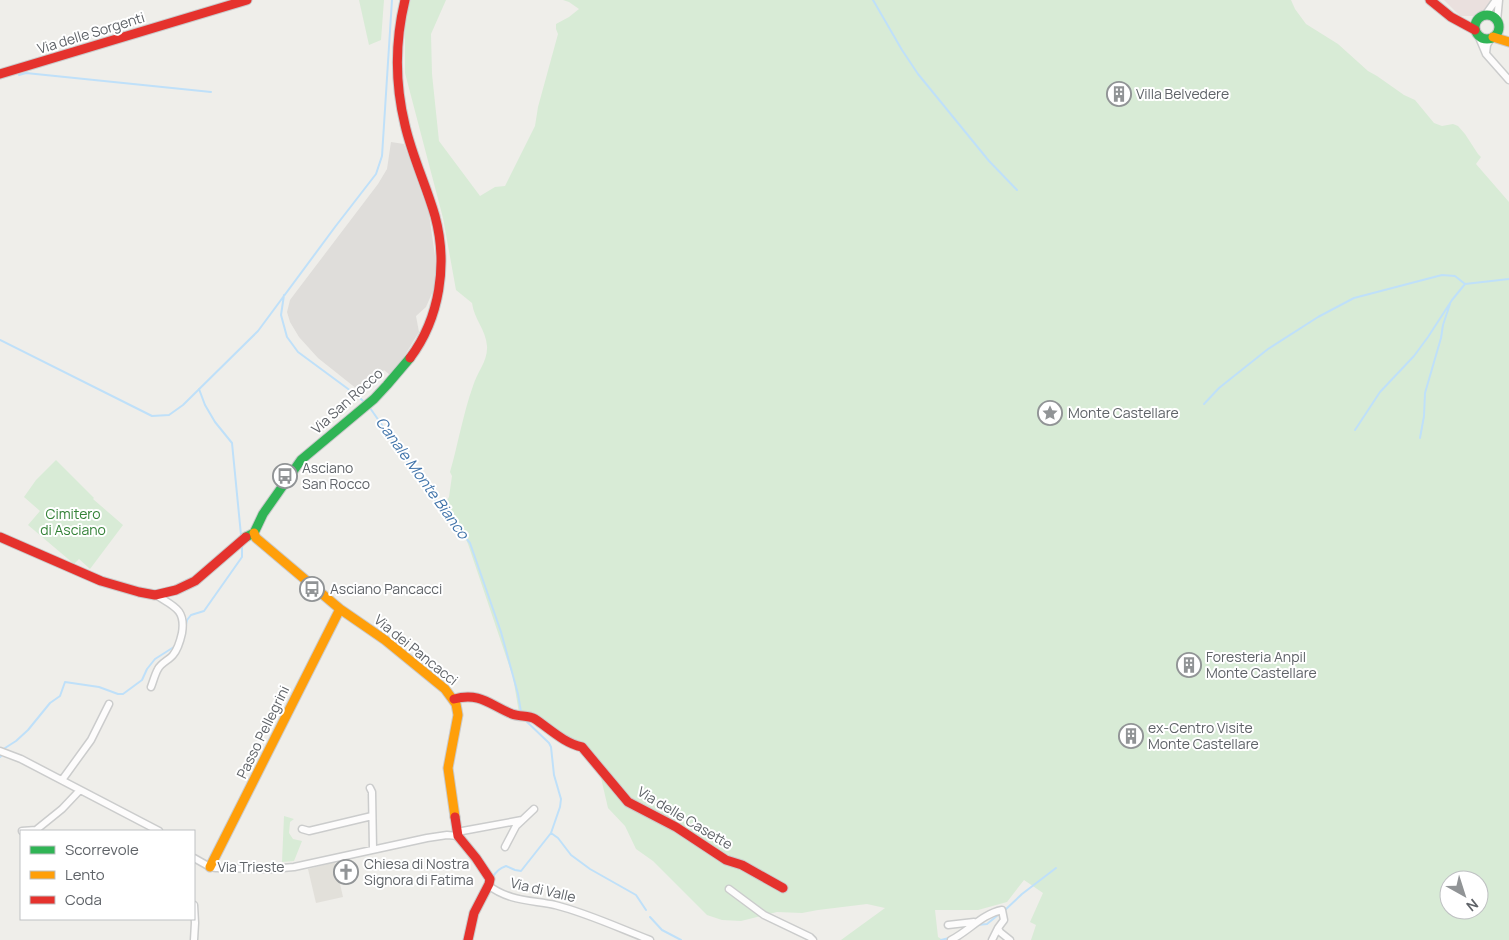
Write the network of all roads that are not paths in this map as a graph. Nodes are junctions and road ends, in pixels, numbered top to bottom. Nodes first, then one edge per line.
1 (247, 0) edge
2 (405, 0) edge
3 (1430, 0) edge
4 (1498, 0) edge
5 (1482, 16) junction
6 (1459, 21) junction
7 (1498, 23) junction
8 (1476, 32) junction
9 (1492, 37) junction
10 (1509, 37) edge
11 (1509, 42) edge
12 (1486, 54) junction
13 (0, 74) edge
14 (1509, 80) edge
15 (254, 533) junction
16 (0, 537) edge
17 (155, 594) junction
18 (340, 609) junction
19 (151, 687) dead end
20 (454, 699) junction
21 (109, 704) dead end
22 (0, 751) edge
23 (62, 780) junction
24 (370, 788) dead end
25 (80, 790) junction
26 (534, 809) dead end
27 (372, 816) junction
28 (522, 820) junction
29 (302, 829) dead end
30 (36, 830) edge
31 (157, 830) edge
32 (458, 834) junction
33 (505, 847) dead end
34 (373, 849) junction
35 (195, 858) edge
36 (210, 866) junction
37 (491, 887) junction
38 (783, 888) dead end
39 (729, 889) dead end
40 (195, 920) edge
41 (976, 922) junction
42 (948, 925) dead end
43 (998, 928) junction
44 (194, 940) edge
45 (468, 940) edge
46 (650, 940) edge
47 (813, 940) edge
48 (951, 940) edge
49 (992, 940) edge
50 (1010, 940) edge

1 - 13 street, Via delle Sorgenti
2 - 15 street, Via San Rocco
3 - 6 street
4 - 5 street
4 - 7 street
5 - 6 street
5 - 7 street
5 - 8 street
6 - 8 street
7 - 9 street
7 - 10 street
8 - 9 street
8 - 12 street
9 - 11 street
9 - 12 street
12 - 14 street
15 - 17 street
15 - 18 street, Via dei Pancacci
16 - 17 street
17 - 19 street
18 - 20 street, Via dei Pancacci
18 - 36 street, Passo Pellegrini
20 - 32 street, Via dei Pancacci
20 - 38 street, Via delle Casette
21 - 23 street
22 - 23 street
23 - 25 street
24 - 27 street
25 - 30 street
25 - 31 street
26 - 28 street
27 - 29 street
27 - 34 street
28 - 32 street, Via Trieste
28 - 33 street
32 - 34 street, Via Trieste
32 - 37 street, Via di Valle
34 - 36 street, Via Trieste
35 - 36 street, Via Trieste
37 - 45 street
37 - 46 street, Via di Valle
39 - 47 street
40 - 44 street
41 - 42 street
41 - 43 street
41 - 48 street
43 - 49 street
43 - 50 street

